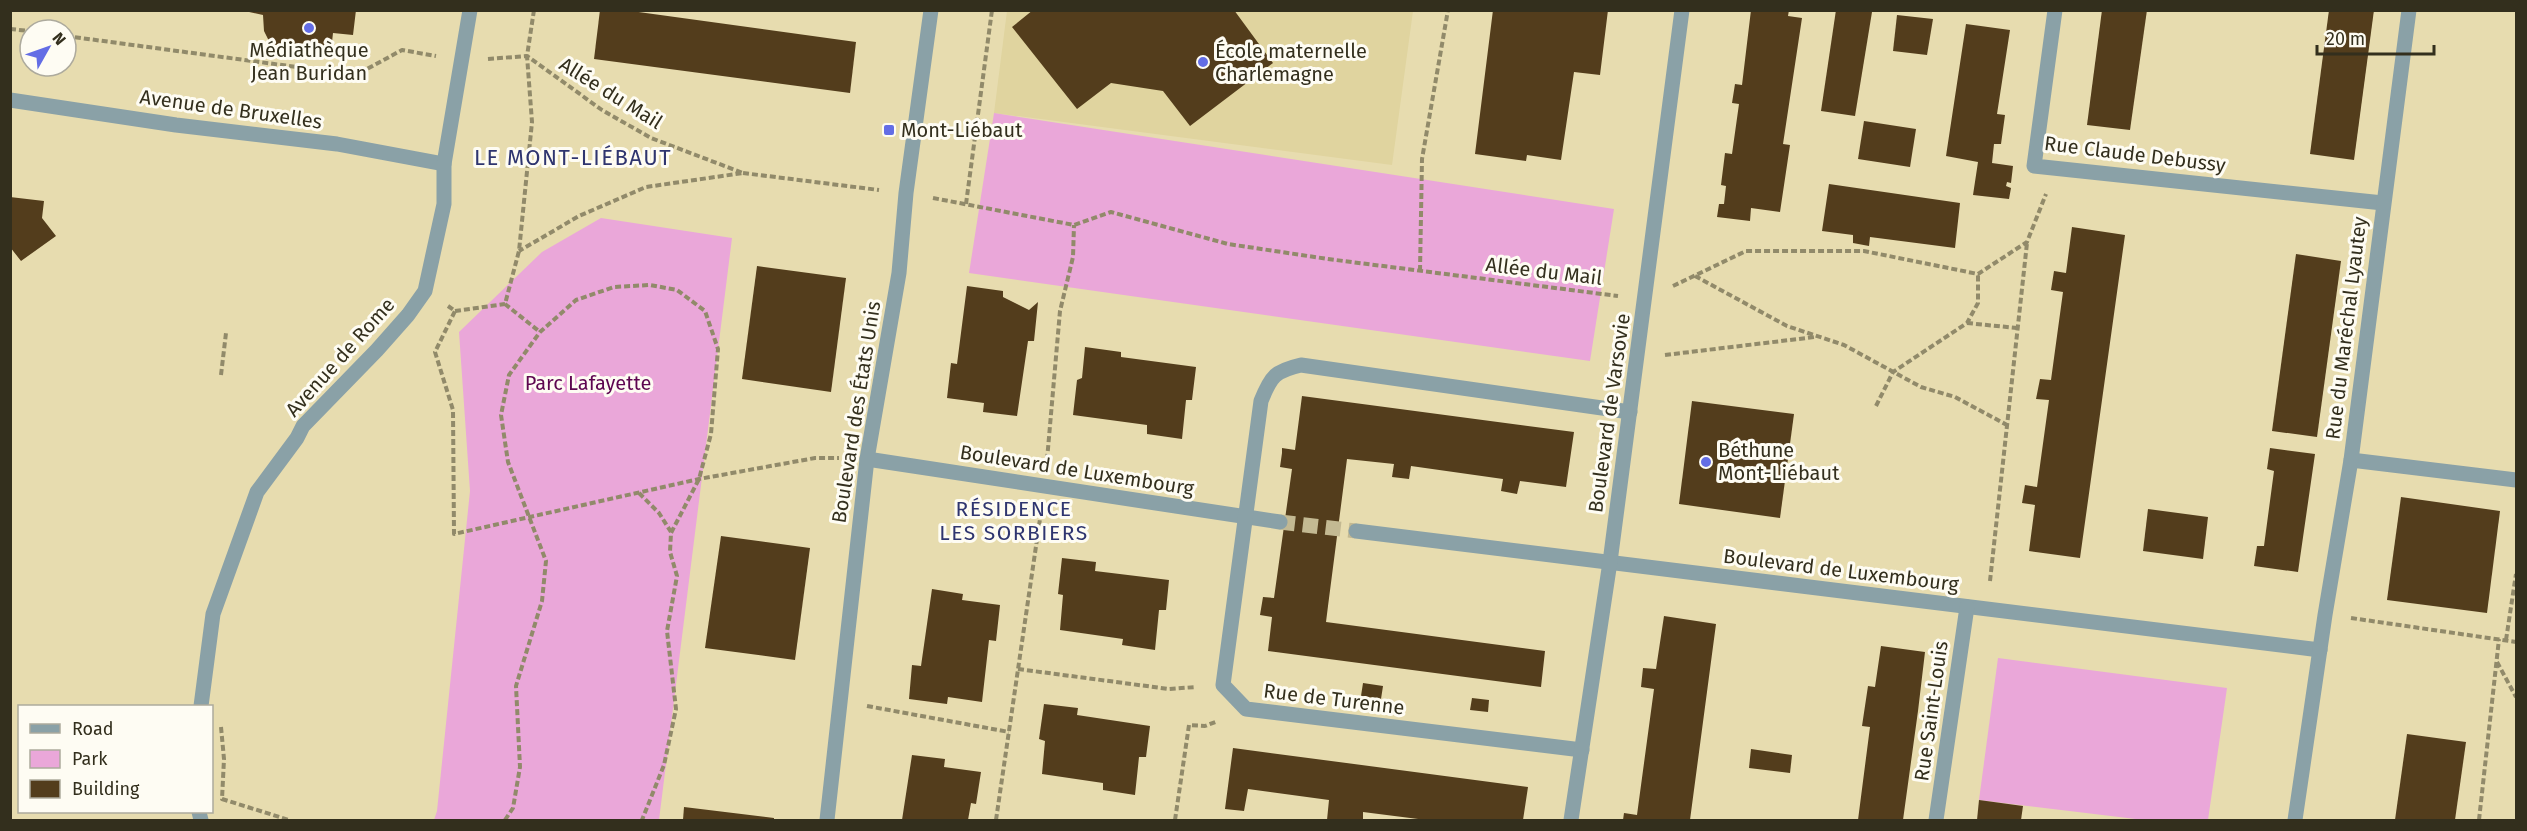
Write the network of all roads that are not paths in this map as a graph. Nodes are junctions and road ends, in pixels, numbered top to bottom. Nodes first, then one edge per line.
1 (931, 10) edge
2 (1682, 10) edge
3 (2055, 10) edge
4 (2409, 10) edge
5 (470, 11) edge
6 (10, 100) edge
7 (444, 164) junction
8 (2383, 203) junction
9 (1630, 412) junction
10 (867, 459) junction
11 (2351, 460) junction
12 (2517, 480) edge
13 (1246, 518) junction
14 (1280, 522) tunnel mouth
15 (1356, 531) tunnel mouth
16 (1610, 562) junction
17 (1967, 607) junction
18 (2320, 650) junction
19 (201, 705) edge
20 (1581, 750) junction
21 (827, 820) edge
22 (1571, 820) edge
23 (1936, 820) edge
24 (2295, 820) edge

1 - 10 street, Boulevard des États Unis
2 - 9 street, Boulevard de Varsovie
3 - 8 street, Rue Claude Debussy
4 - 8 street, Rue du Maréchal Lyautey
5 - 7 street, Avenue de Rome
6 - 7 street, Avenue de Bruxelles
7 - 19 street, Avenue de Rome
8 - 11 street, Rue du Maréchal Lyautey
9 - 13 street
9 - 16 street, Boulevard de Varsovie
10 - 13 street, Boulevard de Luxembourg
10 - 21 street, Boulevard des États Unis
11 - 12 street
11 - 18 street, Rue du Maréchal Lyautey
13 - 14 street, Boulevard de Luxembourg
13 - 20 street, Rue de Turenne
15 - 16 street, Boulevard de Luxembourg
16 - 17 street, Boulevard de Luxembourg
16 - 20 street, Boulevard de Varsovie
17 - 18 street, Boulevard de Luxembourg
17 - 23 street, Rue Saint-Louis
18 - 24 street, Rue du Maréchal Lyautey
20 - 22 street, Boulevard de Varsovie

